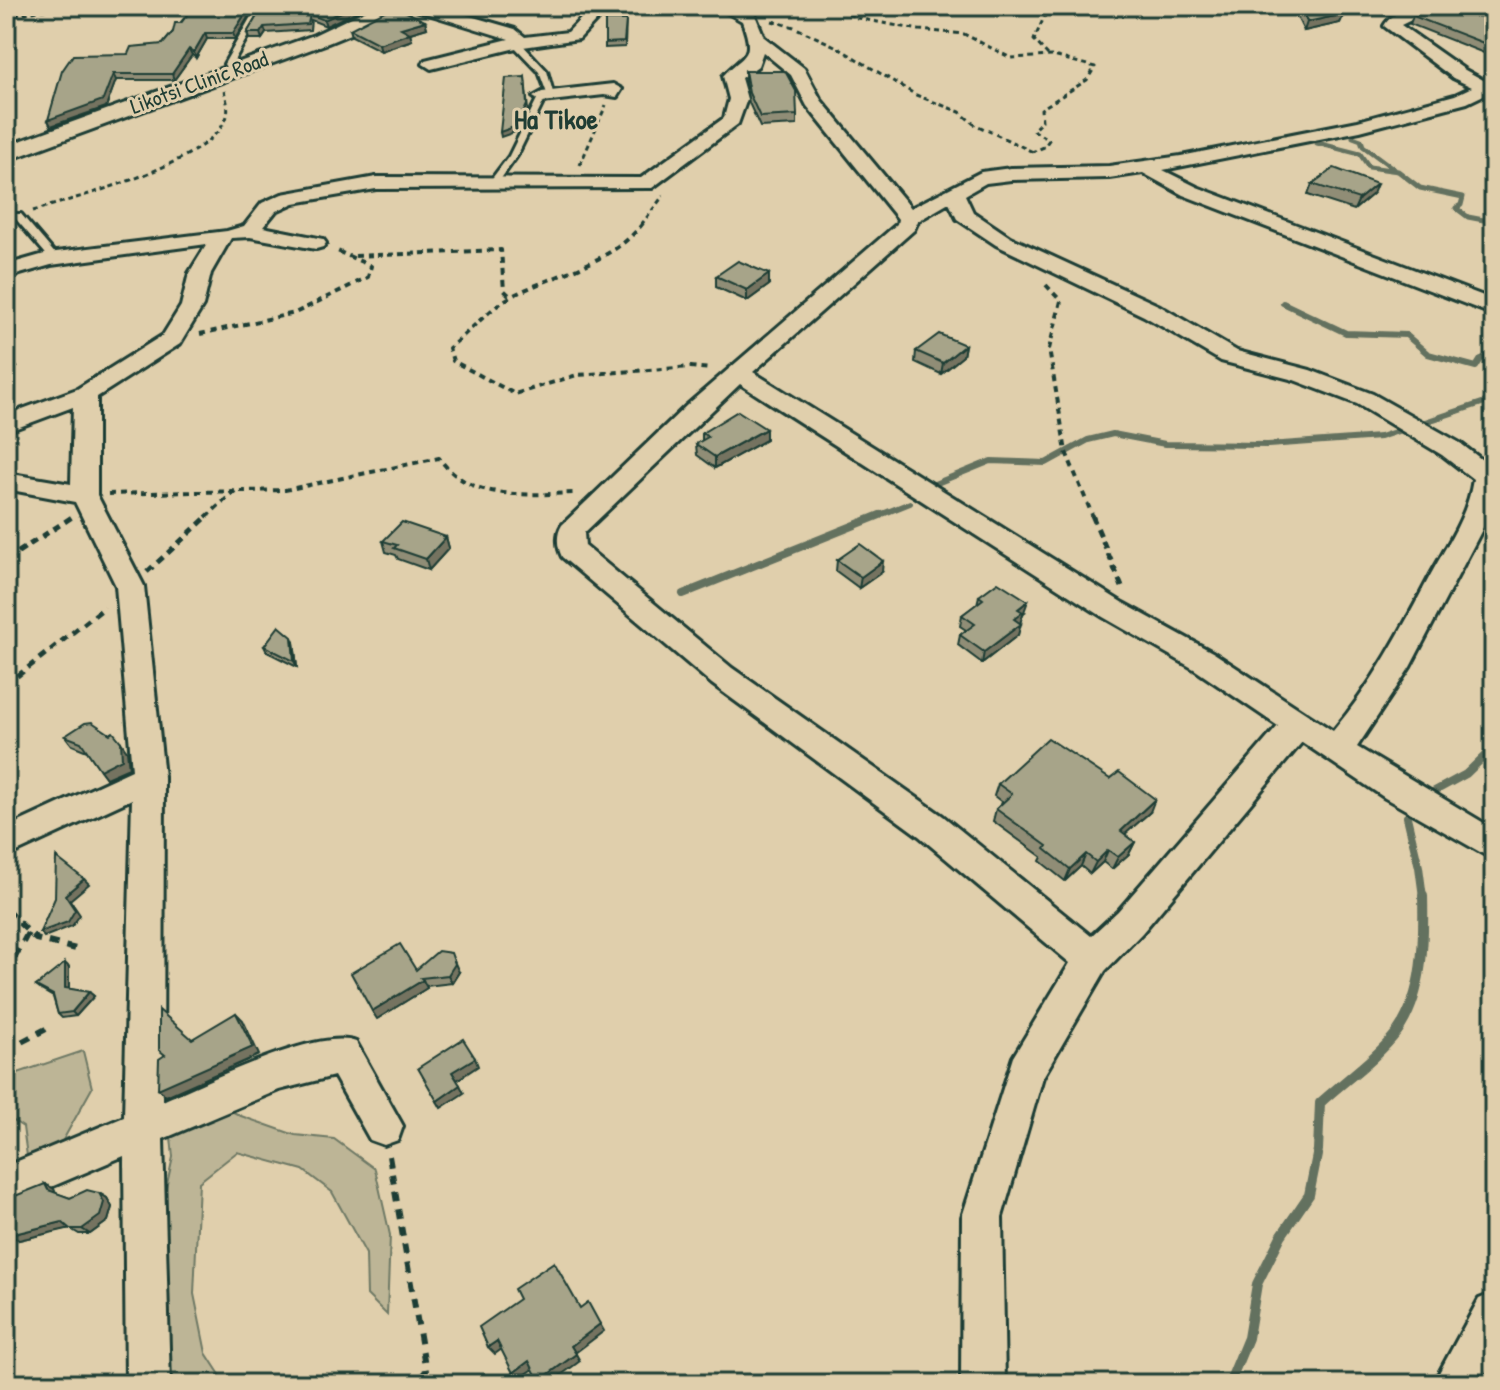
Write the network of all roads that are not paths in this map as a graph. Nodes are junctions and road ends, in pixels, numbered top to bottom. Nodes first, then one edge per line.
1 (261, 6) edge
2 (390, 6) edge
3 (418, 6) edge
4 (602, 6) edge
5 (723, 6) edge
6 (1432, 6) edge
7 (757, 39) junction
8 (516, 43) junction
9 (431, 64) dead end
10 (223, 74) junction
11 (1490, 85) edge
12 (611, 93) road end
13 (547, 96) junction
14 (6, 154) edge
15 (1149, 168) junction
16 (492, 185) junction
17 (954, 192) junction
18 (18, 216) road end
19 (908, 218) junction
20 (250, 231) junction
21 (222, 236) junction
22 (316, 243) road end
23 (54, 258) junction
24 (6, 272) edge
25 (1494, 308) edge
26 (738, 373) junction
27 (85, 394) junction
28 (6, 424) edge
29 (6, 481) edge
30 (84, 495) junction
31 (1298, 725) junction
32 (1336, 750) junction
33 (148, 777) junction
34 (6, 843) edge
35 (1494, 846) edge
36 (1092, 959) junction
37 (384, 1126) road end
38 (143, 1127) junction
39 (6, 1186) edge
40 (1494, 1314) edge
41 (148, 1384) edge
42 (983, 1384) edge
43 (1455, 1384) edge

1 - 10 lane
2 - 10 street, Likotsi Clinic Road
3 - 8 street
4 - 8 street
5 - 7 street
6 - 11 street
7 - 16 street
7 - 19 street
8 - 9 street
8 - 13 lane
10 - 14 street, Likotsi Clinic Road
11 - 15 street
12 - 13 street
13 - 16 lane
15 - 17 street
15 - 25 street
16 - 20 street
17 - 19 street
17 - 32 street
18 - 23 lane
19 - 26 street
20 - 21 street
20 - 22 street
21 - 23 street
21 - 27 street
23 - 24 street
26 - 31 street
26 - 36 street
27 - 28 street
27 - 30 street
29 - 30 street
30 - 33 street
31 - 32 street
31 - 36 street
32 - 35 street
33 - 34 street
33 - 38 street
36 - 42 street
37 - 38 street
38 - 39 street
38 - 41 street
40 - 43 street

